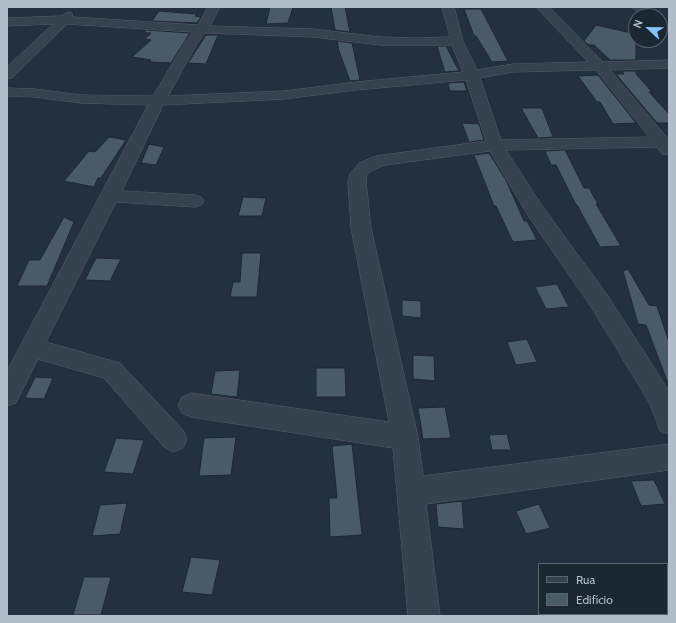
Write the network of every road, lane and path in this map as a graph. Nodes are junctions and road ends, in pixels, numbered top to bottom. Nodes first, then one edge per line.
1 (78, 7) edge
2 (214, 7) edge
3 (448, 7) edge
4 (542, 7) edge
5 (63, 20) junction
6 (7, 22) edge
7 (202, 29) junction
8 (456, 41) junction
9 (669, 64) edge
10 (600, 66) junction
11 (7, 75) edge
12 (472, 75) junction
13 (7, 92) edge
14 (158, 101) junction
15 (495, 145) junction
16 (666, 146) edge
17 (110, 196) junction
18 (195, 201) dead end
19 (32, 348) junction
20 (7, 395) edge
21 (191, 405) dead end
22 (669, 422) edge
23 (405, 437) junction
24 (174, 439) dead end
25 (669, 457) edge
26 (411, 492) junction
27 (424, 616) edge

1 - 5 street
2 - 7 street
3 - 8 street
4 - 10 street
5 - 6 street
5 - 7 street
5 - 11 street
7 - 8 street
7 - 14 street
8 - 12 street
9 - 10 street
10 - 12 street
10 - 16 street
12 - 14 street
12 - 15 street
13 - 14 street
14 - 17 street
15 - 16 street
15 - 22 street
15 - 23 street
17 - 18 street
17 - 19 street
19 - 20 street
19 - 24 street
21 - 23 street
23 - 26 street
25 - 26 street
26 - 27 street

